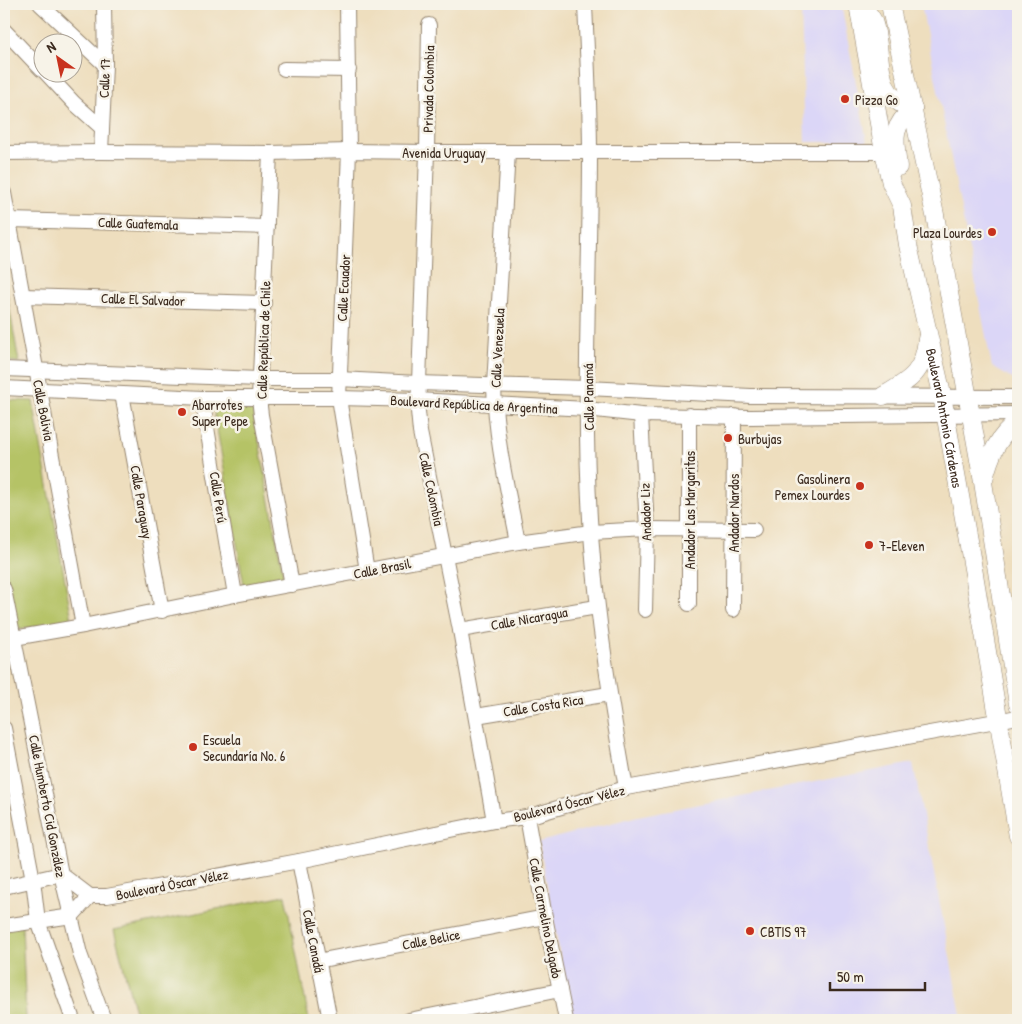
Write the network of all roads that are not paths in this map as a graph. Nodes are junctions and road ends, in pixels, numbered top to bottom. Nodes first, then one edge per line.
1 (40, 4) edge
2 (104, 4) edge
3 (347, 4) edge
4 (585, 4) edge
5 (860, 4) edge
6 (890, 4) edge
7 (429, 25) dead end
8 (4, 30) edge
9 (32, 59) edge
10 (105, 65) junction
11 (284, 69) dead end
12 (349, 70) junction
13 (54, 82) edge
14 (913, 109) junction
15 (102, 128) junction
16 (349, 151) junction
17 (101, 152) junction
18 (427, 152) junction
19 (508, 152) junction
20 (590, 152) junction
21 (884, 152) junction
22 (270, 153) junction
23 (4, 154) edge
24 (4, 194) edge
25 (902, 206) junction
26 (9, 220) junction
27 (267, 227) junction
28 (23, 296) junction
29 (264, 303) junction
30 (928, 328) junction
31 (4, 369) edge
32 (36, 371) junction
33 (339, 379) junction
34 (259, 380) junction
35 (418, 384) junction
36 (494, 386) junction
37 (4, 388) edge
38 (587, 388) junction
39 (40, 390) junction
40 (122, 394) junction
41 (751, 396) junction
42 (883, 396) junction
43 (942, 396) junction
44 (967, 396) junction
45 (1018, 397) edge
46 (202, 398) junction
47 (259, 398) junction
48 (339, 398) junction
49 (418, 400) junction
50 (494, 404) junction
51 (587, 409) junction
52 (641, 414) junction
53 (1018, 414) edge
54 (970, 415) junction
55 (689, 416) junction
56 (734, 416) junction
57 (945, 416) junction
58 (751, 417) junction
59 (1018, 422) edge
60 (983, 482) junction
61 (647, 529) junction
62 (689, 529) junction
63 (733, 530) junction
64 (754, 530) dead end
65 (591, 532) junction
66 (518, 542) junction
67 (446, 556) junction
68 (368, 570) junction
69 (292, 585) junction
70 (4, 589) edge
71 (235, 595) junction
72 (689, 604) dead end
73 (597, 607) junction
74 (645, 610) dead end
75 (733, 610) dead end
76 (162, 611) junction
77 (82, 626) junction
78 (460, 630) junction
79 (14, 638) junction
80 (1013, 638) edge
81 (609, 694) junction
82 (1018, 704) edge
83 (476, 716) junction
84 (1018, 717) edge
85 (999, 720) junction
86 (4, 728) edge
87 (626, 788) junction
88 (527, 816) junction
89 (494, 821) junction
90 (1018, 836) edge
91 (299, 860) junction
92 (62, 874) junction
93 (33, 880) junction
94 (4, 887) edge
95 (90, 896) junction
96 (72, 916) junction
97 (545, 917) junction
98 (38, 921) junction
99 (4, 926) edge
100 (317, 960) junction
101 (560, 990) junction
102 (73, 1020) edge
103 (104, 1020) edge
104 (330, 1020) edge
105 (409, 1020) edge
106 (566, 1020) edge

1 - 10 street
2 - 10 street, Calle 17
3 - 12 street, Calle Ecuador
4 - 20 street, Calle Panamá
5 - 14 main road
5 - 21 main road, Boulevard Antonio Cárdenas
6 - 14 main road, Boulevard Antonio Cárdenas
7 - 18 street, Privada Colombia
8 - 9 street
10 - 15 street, Calle 17
11 - 12 street
12 - 16 street, Calle Ecuador
13 - 15 street
14 - 25 main road
14 - 44 main road, Boulevard Antonio Cárdenas
15 - 17 street, Calle 17
16 - 18 street, Avenida Uruguay
16 - 22 street, Avenida Uruguay
16 - 33 street, Calle Ecuador
17 - 22 street, Avenida Uruguay
17 - 23 street, Avenida Uruguay
18 - 19 street, Avenida Uruguay
18 - 35 street, Calle Colombia
19 - 20 street, Avenida Uruguay
19 - 36 street, Calle Venezuela
20 - 21 street, Avenida Uruguay
20 - 38 street, Calle Panamá
21 - 25 main road, Boulevard Antonio Cárdenas
22 - 27 street, Calle República de Chile
24 - 26 street, Calle Bolivia
25 - 30 main road, Boulevard Antonio Cárdenas
26 - 27 street, Calle Guatemala
26 - 28 street, Calle Bolivia
27 - 29 street, Calle República de Chile
28 - 29 street, Calle El Salvador
28 - 32 street, Calle Bolivia
29 - 34 street, Calle República de Chile
30 - 42 main road
30 - 43 main road, Boulevard Antonio Cárdenas
31 - 32 street, Boulevard República de Argentina
32 - 34 street, Boulevard República de Argentina
32 - 39 street, Calle Bolivia
33 - 34 street, Boulevard República de Argentina
33 - 35 street, Boulevard República de Argentina
33 - 48 street, Calle Ecuador
34 - 47 street, Calle República de Chile
35 - 36 street, Boulevard República de Argentina
35 - 49 street, Calle Colombia
36 - 38 street, Boulevard República de Argentina
36 - 50 street, Calle Venezuela
37 - 39 street, Boulevard República de Argentina
38 - 41 street, Boulevard República de Argentina
38 - 51 street, Calle Panamá
39 - 40 street, Boulevard República de Argentina
39 - 77 street, Calle Bolivia
40 - 46 street, Boulevard República de Argentina
40 - 76 street, Calle Paraguay
41 - 42 street, Boulevard República de Argentina
41 - 58 street
42 - 43 street, Boulevard República de Argentina
43 - 44 street, Boulevard República de Argentina
43 - 57 main road, Boulevard Antonio Cárdenas
44 - 45 street, Boulevard República de Argentina
44 - 54 main road, Boulevard Antonio Cárdenas
46 - 47 street, Boulevard República de Argentina
46 - 71 street, Calle Perú
47 - 48 street, Boulevard República de Argentina
47 - 69 street, Calle República de Chile
48 - 49 street, Boulevard República de Argentina
48 - 68 street, Calle Ecuador
49 - 50 street, Boulevard República de Argentina
49 - 67 street, Calle Colombia
50 - 51 street, Boulevard República de Argentina
50 - 66 street, Calle Venezuela
51 - 52 street, Boulevard República de Argentina
51 - 65 street, Calle Panamá
52 - 55 street, Boulevard República de Argentina
52 - 61 street, Andador Liz
53 - 54 street, Boulevard República de Argentina
54 - 57 street, Boulevard República de Argentina
54 - 60 main road, Boulevard Antonio Cárdenas
55 - 56 street, Boulevard República de Argentina
55 - 62 street, Andador Las Margaritas
56 - 58 street, Boulevard República de Argentina
56 - 63 street, Andador Nardos
57 - 58 street, Boulevard República de Argentina
57 - 85 main road, Boulevard Antonio Cárdenas
59 - 60 main road
60 - 80 main road, Boulevard Antonio Cárdenas
61 - 62 street, Calle Brasil
61 - 65 street, Calle Brasil
61 - 74 street, Andador Liz
62 - 63 street, Calle Brasil
62 - 72 street, Andador Las Margaritas
63 - 64 street, Calle Brasil
63 - 75 street, Andador Nardos
65 - 66 street, Calle Brasil
65 - 73 street, Calle Panamá
66 - 67 street, Calle Brasil
67 - 68 street, Calle Brasil
67 - 78 street, Calle Colombia
68 - 69 street, Calle Brasil
69 - 71 street, Calle Brasil
70 - 79 street, Calle Humberto Cid González
71 - 76 street, Calle Brasil
73 - 78 street, Calle Nicaragua
73 - 81 street, Calle Panamá
76 - 77 street, Calle Brasil
77 - 79 street, Calle Brasil
78 - 83 street, Calle Colombia
79 - 92 street, Calle Humberto Cid González
80 - 82 main road, Boulevard Antonio Cárdenas
81 - 83 street, Calle Costa Rica
81 - 87 street, Calle Panamá
83 - 89 street, Calle Colombia
84 - 85 street, Boulevard Óscar Vélez
85 - 87 street, Boulevard Óscar Vélez
85 - 90 main road, Boulevard Antonio Cárdenas
86 - 93 street, Calle Humberto Cid González
87 - 88 street, Boulevard Óscar Vélez
88 - 89 street, Boulevard Óscar Vélez
88 - 97 street, Calle Carmelino Delgado
89 - 91 street, Boulevard Óscar Vélez
91 - 95 street, Boulevard Óscar Vélez
91 - 100 street, Calle Canadá
92 - 93 street
92 - 95 street
92 - 96 street, Calle Humberto Cid González
93 - 94 street
93 - 98 street, Calle Humberto Cid González
95 - 96 street
96 - 98 street
96 - 103 street, Calle Humberto Cid González
97 - 100 street, Calle Belice
97 - 101 street, Calle Carmelino Delgado
98 - 99 street
98 - 102 street, Calle Humberto Cid González
100 - 104 street, Calle Canadá
101 - 105 street
101 - 106 street, Calle Carmelino Delgado

